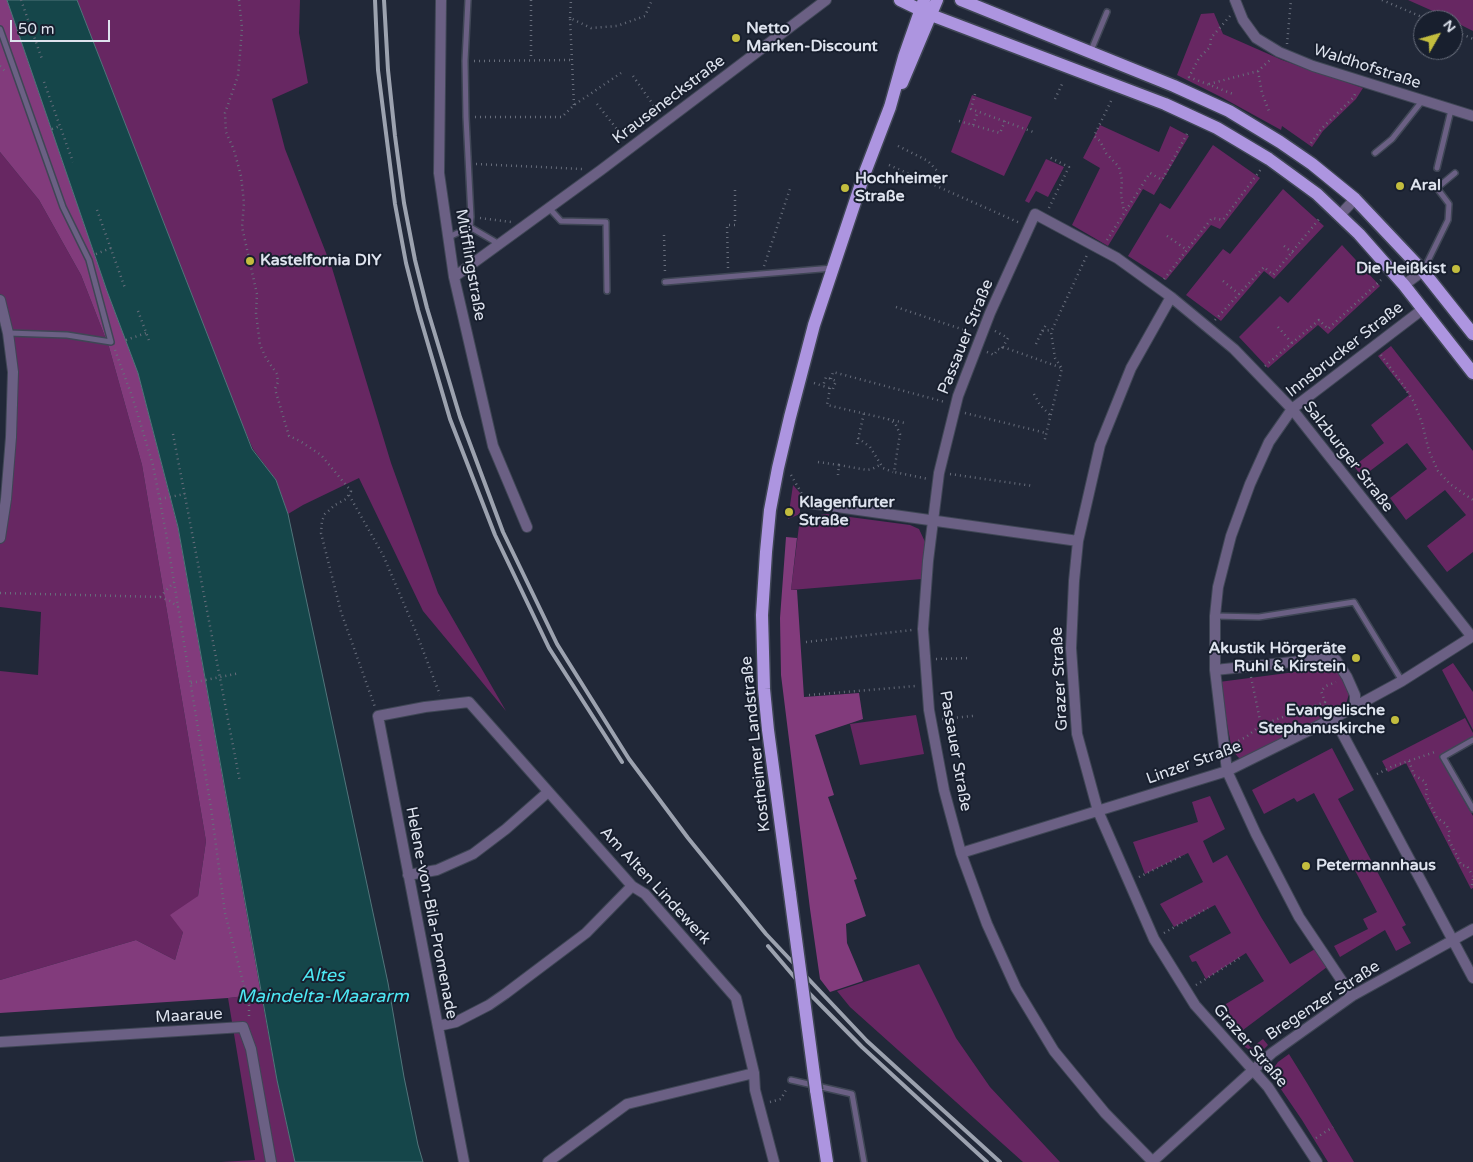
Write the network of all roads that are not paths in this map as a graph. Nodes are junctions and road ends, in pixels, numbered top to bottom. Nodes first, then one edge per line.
1 (441, 0) edge
2 (468, 0) edge
3 (826, 0) edge
4 (900, 0) edge
5 (937, 0) edge
6 (961, 0) edge
7 (1236, 3) edge
8 (925, 8) edge
9 (1107, 12) dead end
10 (0, 29) edge
11 (1090, 53) junction
12 (1422, 101) junction
13 (1451, 110) junction
14 (1473, 116) edge
15 (1375, 152) dead end
16 (1437, 168) dead end
17 (1455, 173) dead end
18 (1355, 200) junction
19 (549, 208) junction
20 (1340, 215) junction
21 (1040, 216) joint
22 (470, 227) junction
23 (449, 237) junction
24 (500, 245) junction
25 (833, 268) junction
26 (1423, 271) junction
27 (454, 277) junction
28 (665, 282) road end
29 (1404, 285) junction
30 (607, 291) dead end
31 (1171, 296) junction
32 (0, 300) edge
33 (1423, 309) junction
34 (1473, 334) edge
35 (4, 335) edge
36 (1473, 373) edge
37 (1292, 409) junction
38 (809, 503) road end
39 (933, 522) junction
40 (527, 527) dead end
41 (0, 538) edge
42 (1078, 541) junction
43 (1215, 616) junction
44 (1472, 637) edge
45 (1215, 670) junction
46 (1402, 681) junction
47 (1355, 707) junction
48 (378, 716) joint
49 (1334, 718) junction
50 (1473, 740) edge
51 (1227, 771) junction
52 (548, 792) junction
53 (1473, 808) edge
54 (1098, 811) junction
55 (961, 853) junction
56 (408, 875) junction
57 (632, 886) junction
58 (1473, 929) edge
59 (1453, 940) junction
60 (1473, 978) edge
61 (1352, 996) junction
62 (438, 1026) junction
63 (0, 1042) edge
64 (1252, 1069) junction
65 (754, 1073) junction
66 (791, 1080) road end
67 (271, 1162) edge
68 (464, 1162) edge
69 (548, 1162) edge
70 (774, 1162) edge
71 (827, 1162) edge
72 (864, 1162) edge
73 (1152, 1162) edge
74 (1317, 1162) edge

1 - 23 street, Müfflingstraße
2 - 22 lane
3 - 19 street, Krauseneckstraße
4 - 8 main road
5 - 8 main road, Kostheimer Landstraße
6 - 11 main road
7 - 12 street, Waldhofstraße
8 - 20 main road
8 - 25 main road, Kostheimer Landstraße
9 - 11 lane
10 - 35 lane
11 - 18 main road
12 - 13 street, Waldhofstraße
12 - 15 lane
13 - 14 street, Waldhofstraße
13 - 16 lane
17 - 26 lane
18 - 20 street
18 - 26 main road
19 - 24 street, Krauseneckstraße
19 - 30 lane
20 - 29 main road
21 - 31 street, Salzburger Straße
21 - 39 street, Passauer Straße
22 - 23 lane
22 - 24 lane
23 - 27 street, Müfflingstraße
24 - 27 street, Krauseneckstraße
25 - 28 lane
25 - 71 main road, Kostheimer Landstraße, bridge
26 - 29 street
26 - 34 main road
27 - 40 street, Müfflingstraße
29 - 33 main road
31 - 37 street, Salzburger Straße
31 - 42 street, Grazer Straße
32 - 35 street
33 - 36 main road
33 - 37 street, Innsbrucker Straße
35 - 41 street
37 - 43 street, Innsbrucker Straße
37 - 44 street, Salzburger Straße
38 - 39 street
39 - 42 street
39 - 55 street, Passauer Straße
42 - 54 street, Grazer Straße
43 - 45 street, Innsbrucker Straße
43 - 46 lane
44 - 46 street, Linzer Straße
45 - 47 street
45 - 51 street, Innsbrucker Straße
46 - 47 street, Linzer Straße
47 - 49 street, Linzer Straße
48 - 52 street, Am Alten Lindewerk
48 - 56 street, Helene-von-Bila-Promenade
49 - 51 street, Linzer Straße
49 - 59 street
50 - 53 lane
51 - 54 street, Linzer Straße
51 - 61 street, Innsbrucker Straße
52 - 56 street
52 - 57 street, Am Alten Lindewerk
54 - 55 street, Linzer Straße
54 - 64 street, Grazer Straße
55 - 73 street, Passauer Straße
56 - 62 street, Helene-von-Bila-Promenade
57 - 62 street
57 - 65 street, Am Alten Lindewerk
58 - 59 street, Bregenzer Straße
59 - 60 street
59 - 61 street, Bregenzer Straße
61 - 64 street, Bregenzer Straße
62 - 68 street, Helene-von-Bila-Promenade
63 - 67 street, Maaraue
64 - 73 street, Bregenzer Straße
64 - 74 street, Grazer Straße
65 - 69 street
65 - 70 street, Am Alten Lindewerk
66 - 72 lane

